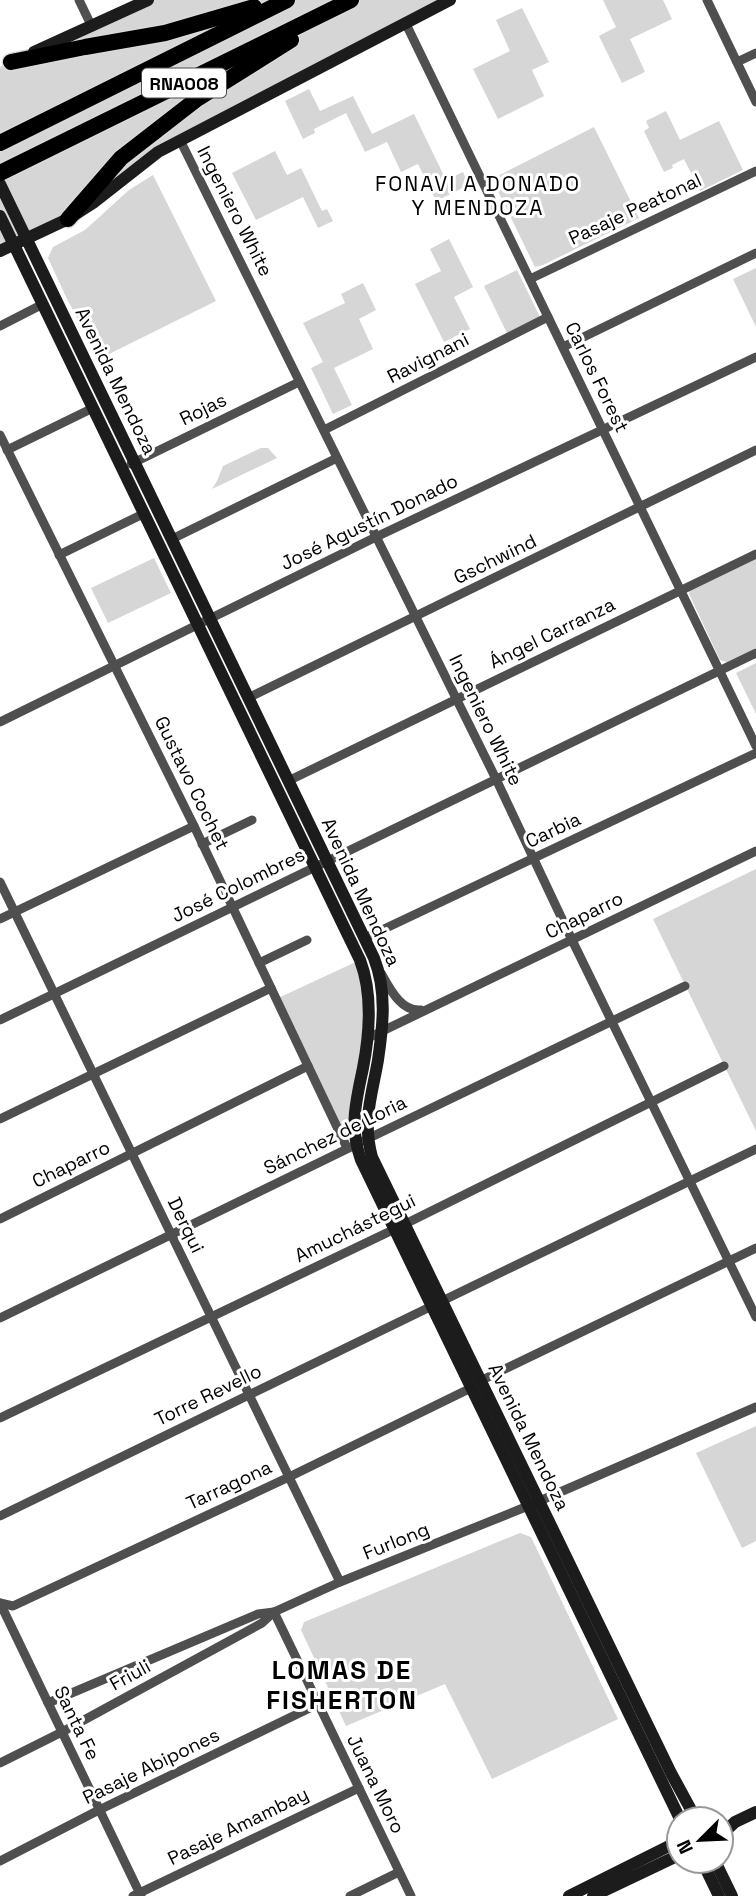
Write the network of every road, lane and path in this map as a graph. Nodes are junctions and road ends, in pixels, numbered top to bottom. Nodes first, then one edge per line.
1 (79, 0) edge
2 (148, 0) edge
3 (276, 0) edge
4 (286, 0) edge
5 (352, 0) edge
6 (450, 0) edge
7 (709, 1) edge
8 (406, 24) junction
9 (92, 27) junction
10 (756, 53) edge
11 (737, 62) junction
12 (6, 64) edge
13 (756, 102) edge
14 (180, 140) junction
15 (2, 142) edge
16 (756, 171) edge
17 (0, 173) edge
18 (0, 184) edge
19 (0, 216) edge
20 (68, 219) junction
21 (20, 242) junction
22 (0, 251) edge
23 (756, 253) edge
24 (530, 279) junction
25 (43, 304) junction
26 (548, 317) junction
27 (0, 326) edge
28 (563, 347) junction
29 (756, 357) edge
30 (299, 382) junction
31 (90, 385) junction
32 (93, 408) junction
33 (603, 428) junction
34 (324, 430) junction
35 (0, 435) edge
36 (7, 450) junction
37 (756, 450) edge
38 (337, 458) junction
39 (128, 465) junction
40 (641, 507) junction
41 (145, 513) junction
42 (376, 537) junction
43 (172, 540) junction
44 (756, 554) edge
45 (59, 555) junction
46 (681, 590) junction
47 (416, 617) junction
48 (205, 622) junction
49 (756, 653) edge
50 (114, 666) junction
51 (720, 671) junction
52 (248, 698) junction
53 (456, 699) junction
54 (0, 722) edge
55 (756, 746) edge
56 (756, 753) edge
57 (496, 779) junction
58 (288, 781) junction
59 (252, 820) dead end
60 (194, 826) junction
61 (202, 844) junction
62 (756, 851) edge
63 (533, 858) junction
64 (321, 864) junction
65 (0, 882) edge
66 (232, 907) junction
67 (14, 912) junction
68 (0, 919) edge
69 (365, 938) junction
70 (307, 940) dead end
71 (572, 940) junction
72 (259, 963) junction
73 (379, 969) junction
74 (685, 986) dead end
75 (271, 988) junction
76 (54, 994) junction
77 (427, 1010) junction
78 (0, 1020) edge
79 (612, 1022) junction
80 (381, 1032) junction
81 (368, 1038) junction
82 (308, 1066) junction
83 (724, 1066) dead end
84 (93, 1074) junction
85 (651, 1102) junction
86 (0, 1119) edge
87 (357, 1144) junction
88 (756, 1149) edge
89 (132, 1153) junction
90 (690, 1181) junction
91 (0, 1219) edge
92 (399, 1227) junction
93 (171, 1234) junction
94 (756, 1248) edge
95 (729, 1261) junction
96 (437, 1303) junction
97 (211, 1317) junction
98 (756, 1317) edge
99 (0, 1318) edge
100 (476, 1385) junction
101 (249, 1394) junction
102 (756, 1407) edge
103 (0, 1418) edge
104 (289, 1477) junction
105 (534, 1504) junction
106 (0, 1516) edge
107 (340, 1582) junction
108 (0, 1603) edge
109 (274, 1612) junction
110 (48, 1703) junction
111 (318, 1704) junction
112 (62, 1732) junction
113 (0, 1763) edge
114 (359, 1787) junction
115 (674, 1805) edge
116 (688, 1805) edge
117 (99, 1810) junction
118 (756, 1812) edge
119 (735, 1822) edge
120 (665, 1848) edge
121 (0, 1861) edge
122 (665, 1862) edge
123 (399, 1872) junction
124 (709, 1875) edge
125 (722, 1875) edge
126 (138, 1895) edge
127 (350, 1896) edge
128 (411, 1896) edge
129 (569, 1896) edge
130 (593, 1896) edge
131 (719, 1896) edge
132 (732, 1896) edge

1 - 9 street
2 - 9 main road
3 - 12 highway
4 - 15 highway, RNA008
5 - 17 highway, RNA008
5 - 20 highway
6 - 8 main road
7 - 11 street
8 - 14 main road
8 - 24 street, Carlos Forest
9 - 12 main road
10 - 11 street
11 - 13 street
14 - 20 main road
14 - 30 street, Ingeniero White
16 - 24 street, Pasaje Peatonal
18 - 21 main road, Avenida Mendoza
19 - 21 main road, Avenida Mendoza
20 - 21 main road
21 - 22 main road
21 - 25 main road, Avenida Mendoza
21 - 31 main road, Avenida Mendoza
23 - 28 street
24 - 26 street, Carlos Forest
25 - 27 street
25 - 31 main road, Avenida Mendoza
26 - 28 street, Carlos Forest
26 - 34 street, Ravignani
28 - 33 street, Carlos Forest
29 - 33 street, José Agustín Donado
30 - 34 street, Ingeniero White
30 - 39 street, Rojas
31 - 32 main road, Avenida Mendoza
31 - 39 main road, Avenida Mendoza
32 - 36 street
32 - 39 main road, Avenida Mendoza
33 - 40 street, Carlos Forest
33 - 42 street, José Agustín Donado
34 - 38 street, Ingeniero White
35 - 36 street, Gustavo Cochet
36 - 45 street, Gustavo Cochet
37 - 40 street, Gschwind
38 - 42 street, Ingeniero White
38 - 43 street
39 - 41 main road, Avenida Mendoza
39 - 43 main road, Avenida Mendoza
40 - 46 street, Carlos Forest
40 - 47 street, Gschwind
41 - 45 street
41 - 48 main road, Avenida Mendoza
42 - 47 street, Ingeniero White
42 - 48 street, José Agustín Donado
43 - 48 main road, Avenida Mendoza
44 - 46 street, Ángel Carranza
45 - 50 street, Gustavo Cochet
46 - 51 street, Carlos Forest
46 - 53 street, Ángel Carranza
47 - 52 street, Gschwind
47 - 53 street, Ingeniero White
48 - 50 street, José Agustín Donado
48 - 52 main road, Avenida Mendoza
48 - 64 main road, Avenida Mendoza
49 - 51 street, José Colombres
50 - 54 street, José Agustín Donado
50 - 60 street, Gustavo Cochet
51 - 55 street, Carlos Forest
51 - 57 street, José Colombres
52 - 58 main road, Avenida Mendoza
53 - 57 street, Ingeniero White
53 - 58 street, Ángel Carranza
56 - 63 street, Carbia
57 - 63 street, Ingeniero White
57 - 64 street, José Colombres
58 - 64 main road, Avenida Mendoza
59 - 61 street
60 - 61 street, Gustavo Cochet
60 - 67 street
61 - 66 street, Gustavo Cochet
62 - 71 street, Chaparro
63 - 69 street, Carbia
63 - 71 street, Ingeniero White
64 - 66 street, José Colombres
64 - 69 main road, Avenida Mendoza
64 - 81 main road, Avenida Mendoza
65 - 67 street, Derqui
66 - 72 street, Gustavo Cochet
66 - 76 street, José Colombres
67 - 68 street
67 - 76 street, Derqui
69 - 73 main road, Avenida Mendoza
70 - 72 street
71 - 77 street, Chaparro
71 - 79 street, Ingeniero White
72 - 75 street, Gustavo Cochet
73 - 77 street
73 - 80 main road, Avenida Mendoza
74 - 79 street, Sánchez de Loria
75 - 82 street, Gustavo Cochet
75 - 84 street
76 - 78 street, José Colombres
76 - 84 street, Derqui
77 - 80 street, Chaparro
79 - 85 street, Ingeniero White
79 - 87 street, Sánchez de Loria
80 - 81 street, Chaparro
80 - 87 main road, Avenida Mendoza
81 - 87 main road, Avenida Mendoza
82 - 87 street, Gustavo Cochet
82 - 89 street, Chaparro
83 - 85 street, Amuchástegui
84 - 86 street
84 - 89 street, Derqui
85 - 90 street, Ingeniero White
85 - 92 street, Amuchástegui
87 - 92 main road, Avenida Mendoza
87 - 93 street, Sánchez de Loria
88 - 90 street, Torre Revello
89 - 91 street, Chaparro
89 - 93 street, Derqui
90 - 95 street, Ingeniero White
90 - 96 street, Torre Revello
92 - 96 main road, Avenida Mendoza
92 - 97 street, Amuchástegui
93 - 97 street, Derqui
93 - 99 street, Sánchez de Loria
94 - 95 street, Tarragona
95 - 98 street, Ingeniero White
95 - 100 street, Tarragona
96 - 100 main road, Avenida Mendoza
96 - 101 street, Torre Revello
97 - 101 street, Derqui
97 - 103 street, Amuchástegui
100 - 104 street, Tarragona
100 - 105 main road, Avenida Mendoza
101 - 104 street, Derqui
101 - 106 street, Torre Revello
102 - 105 street, Furlong
104 - 107 street, Derqui
104 - 108 street, Tarragona
105 - 107 street, Furlong
105 - 115 main road, Avenida Mendoza
105 - 116 main road, Avenida Mendoza
107 - 109 street, Furlong
108 - 110 street, Santa Fe
109 - 110 street, Furlong
109 - 111 street, Juana Moro
109 - 112 street, Friuli
110 - 112 street, Santa Fe
111 - 114 street, Juana Moro
111 - 117 street, Pasaje Abipones
112 - 113 street, Friuli
112 - 117 street, Santa Fe
114 - 123 street, Juana Moro
114 - 126 street, Pasaje Amambay
117 - 121 street, Pasaje Abipones
117 - 126 street, Santa Fe
118 - 119 main road
120 - 129 main road
122 - 130 main road
123 - 127 street
123 - 128 street, Juana Moro
124 - 131 main road
125 - 132 main road

